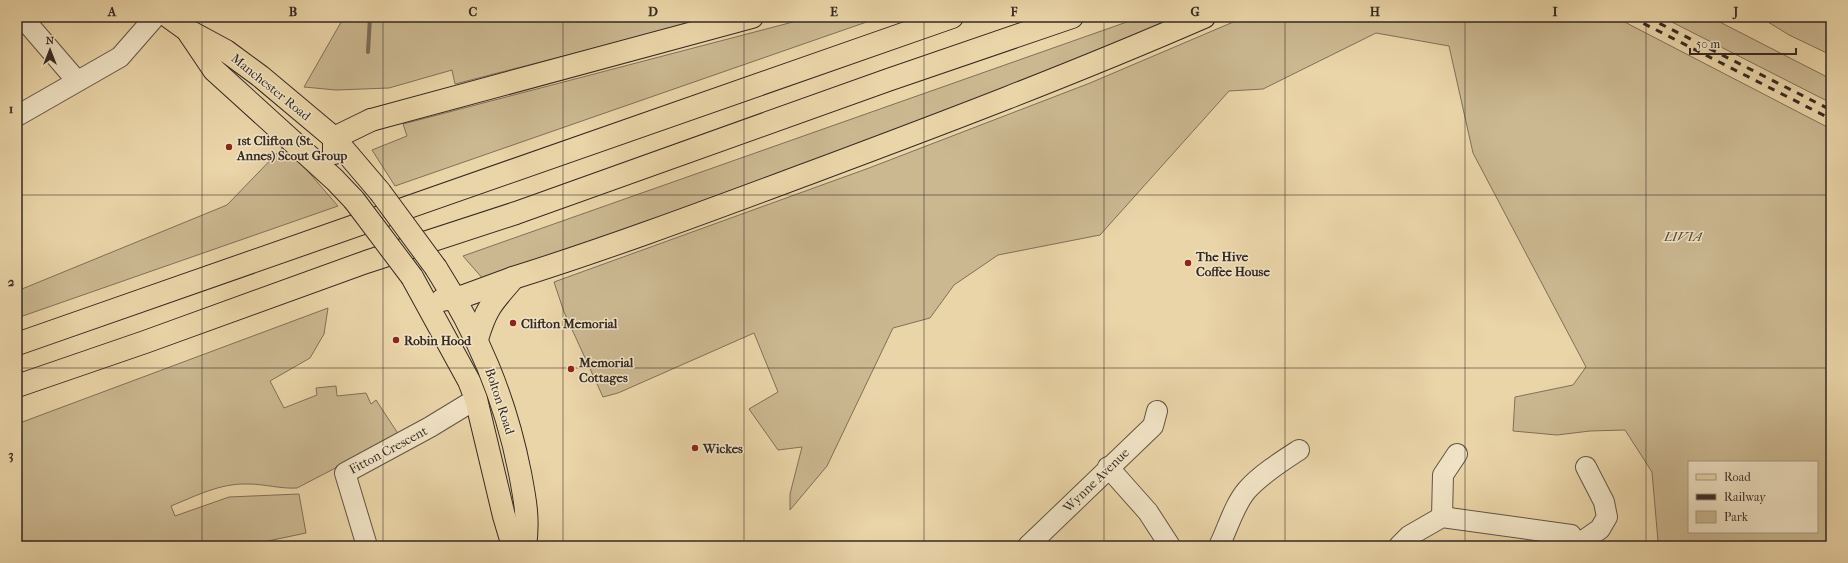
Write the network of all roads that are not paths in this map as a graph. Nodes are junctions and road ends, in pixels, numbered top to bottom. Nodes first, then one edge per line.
1 (22, 17) edge
2 (155, 17) edge
3 (169, 17) edge
4 (752, 17) edge
5 (952, 17) edge
6 (1072, 17) edge
7 (1204, 17) edge
8 (187, 30) junction
9 (77, 81) junction
10 (17, 116) edge
11 (334, 138) junction
12 (335, 180) junction
13 (436, 268) joint
14 (513, 278) junction
15 (417, 284) junction
16 (455, 298) junction
17 (477, 339) junction
18 (17, 344) edge
19 (17, 386) edge
20 (476, 399) junction
21 (1157, 411) dead end
22 (1300, 450) dead end
23 (1457, 454) dead end
24 (1108, 467) junction
25 (1586, 467) dead end
26 (1442, 517) junction
27 (1577, 545) edge
28 (367, 546) edge
29 (513, 546) edge
30 (524, 546) edge
31 (1028, 546) edge
32 (1170, 546) edge
33 (1219, 546) edge
34 (1399, 546) edge

1 - 9 street
2 - 9 street
3 - 8 main road, Manchester Road
4 - 11 main road
5 - 18 main road
6 - 19 main road
7 - 14 main road
8 - 11 main road, Manchester Road
8 - 12 main road, Manchester Road
9 - 10 street
11 - 12 main road
11 - 13 main road, Manchester Road, bridge
12 - 15 main road, Manchester Road, bridge
13 - 16 main road, Bolton Road
14 - 16 main road
14 - 17 main road
15 - 16 main road
15 - 20 main road, Bolton Road
16 - 17 main road, Bolton Road
17 - 30 main road, Bolton Road
20 - 28 street, Fitton Crescent
20 - 29 main road, Bolton Road
21 - 24 street, Wynne Avenue
22 - 33 street
23 - 26 street
24 - 31 street, Wynne Avenue
24 - 32 street
25 - 27 street
26 - 27 street
26 - 34 street

